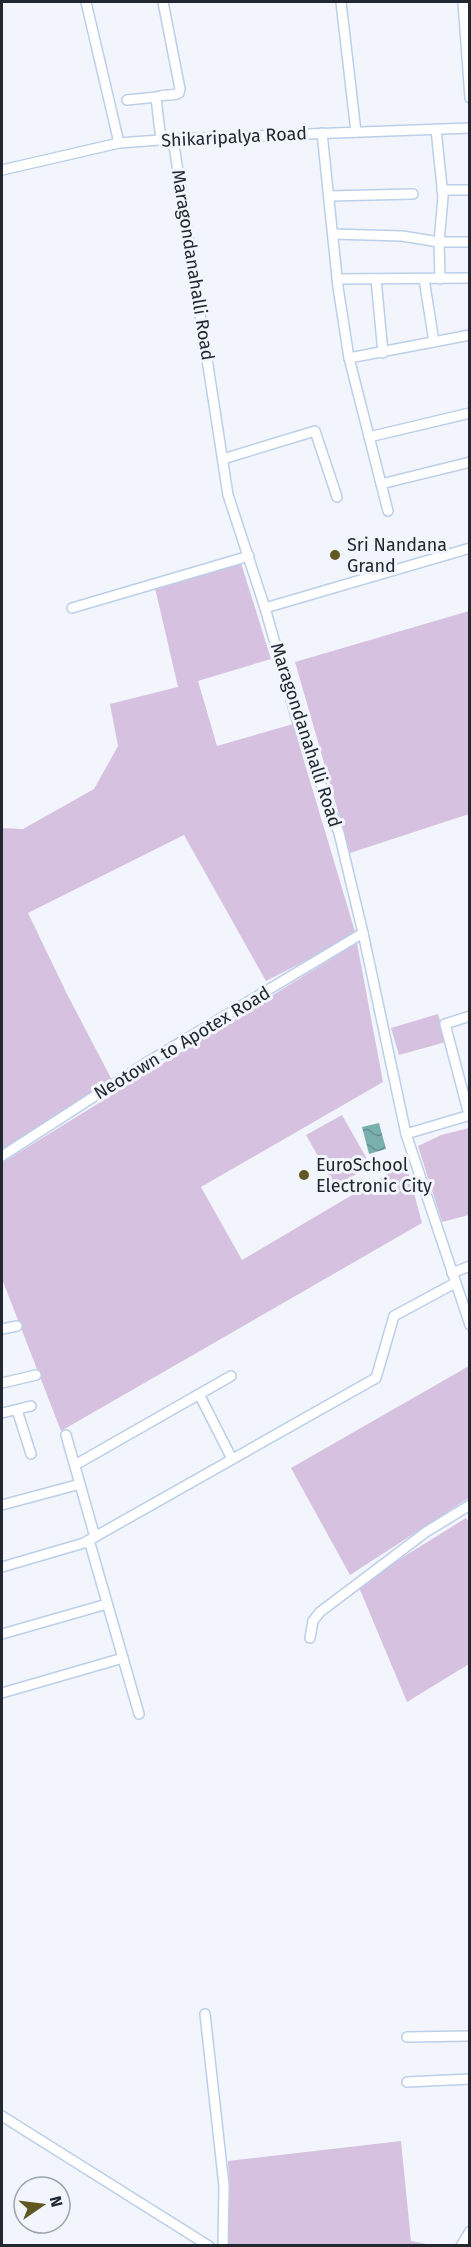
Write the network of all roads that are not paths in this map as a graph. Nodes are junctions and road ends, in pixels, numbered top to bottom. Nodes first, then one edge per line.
1 (86, 2) edge
2 (163, 2) edge
3 (341, 2) edge
4 (463, 2) edge
5 (158, 97) junction
6 (470, 98) edge
7 (127, 100) dead end
8 (470, 128) edge
9 (436, 129) junction
10 (356, 132) junction
11 (322, 133) junction
12 (173, 139) junction
13 (161, 140) junction
14 (119, 143) junction
15 (2, 170) edge
16 (442, 190) junction
17 (470, 190) edge
18 (413, 194) dead end
19 (329, 196) junction
20 (333, 234) junction
21 (439, 242) junction
22 (470, 242) edge
23 (470, 278) edge
24 (337, 279) junction
25 (376, 279) junction
26 (424, 279) junction
27 (440, 279) junction
28 (470, 335) edge
29 (434, 342) junction
30 (383, 353) junction
31 (350, 358) junction
32 (470, 413) edge
33 (369, 437) junction
34 (223, 459) junction
35 (470, 462) edge
36 (381, 484) junction
37 (337, 497) dead end
38 (387, 511) dead end
39 (470, 548) edge
40 (249, 556) junction
41 (72, 608) dead end
42 (266, 608) junction
43 (363, 933) junction
44 (470, 1016) edge
45 (469, 1115) edge
46 (406, 1134) junction
47 (2, 1156) edge
48 (470, 1266) edge
49 (452, 1273) junction
50 (455, 1283) junction
51 (470, 1325) edge
52 (17, 1326) dead end
53 (2, 1329) edge
54 (36, 1375) dead end
55 (231, 1376) dead end
56 (2, 1383) edge
57 (199, 1394) junction
58 (31, 1406) dead end
59 (18, 1410) junction
60 (2, 1413) edge
61 (66, 1435) dead end
62 (31, 1454) dead end
63 (232, 1459) junction
64 (75, 1465) junction
65 (80, 1484) junction
66 (2, 1505) edge
67 (470, 1505) edge
68 (92, 1539) junction
69 (2, 1567) edge
70 (107, 1604) junction
71 (2, 1634) edge
72 (310, 1638) dead end
73 (123, 1658) junction
74 (2, 1693) edge
75 (139, 1714) dead end
76 (205, 2014) dead end
77 (470, 2036) edge
78 (407, 2037) dead end
79 (470, 2079) edge
80 (407, 2082) dead end
81 (2, 2116) edge
82 (470, 2231) edge
83 (209, 2246) edge
84 (223, 2246) edge
85 (461, 2246) edge

1 - 14 street
2 - 5 street
3 - 10 street
4 - 6 street
5 - 7 street
5 - 13 street
8 - 9 street, Shikaripalya Road
9 - 10 street, Shikaripalya Road
9 - 16 street
10 - 11 street, Shikaripalya Road
11 - 12 street, Shikaripalya Road
11 - 19 street
12 - 13 street, Shikaripalya Road
12 - 34 street, Maragondanahalli Road
13 - 14 street, Shikaripalya Road
14 - 15 street, Shikaripalya Road
16 - 17 street
16 - 21 street
18 - 19 street
19 - 20 street
20 - 21 street
20 - 24 street
21 - 22 street
21 - 27 street
23 - 27 street
24 - 25 street
24 - 31 street
25 - 26 street
25 - 30 street
26 - 27 street
26 - 29 street
28 - 29 street
29 - 30 street
30 - 31 street
31 - 33 street
32 - 33 street
33 - 36 street
34 - 37 street
34 - 40 street, Maragondanahalli Road
35 - 36 street
36 - 38 street
39 - 42 street
40 - 41 street
40 - 42 street, Maragondanahalli Road
42 - 43 street, Maragondanahalli Road
43 - 46 street, Maragondanahalli Road
43 - 47 street, Neotown to Apotex Road
44 - 45 street
45 - 46 street
46 - 49 street, Maragondanahalli Road
48 - 49 street
49 - 50 street, Maragondanahalli Road
50 - 51 street, Maragondanahalli Road
50 - 63 street
52 - 53 street
54 - 56 street
55 - 57 street
57 - 63 street
57 - 64 street
58 - 59 street
59 - 60 street
59 - 62 street
61 - 64 street
63 - 68 street
64 - 65 street
65 - 66 street
65 - 68 street
67 - 72 street
68 - 69 street
68 - 70 street
70 - 71 street
70 - 73 street
73 - 74 street
73 - 75 street
76 - 84 street
77 - 78 street
79 - 80 street
81 - 83 street
82 - 85 street

